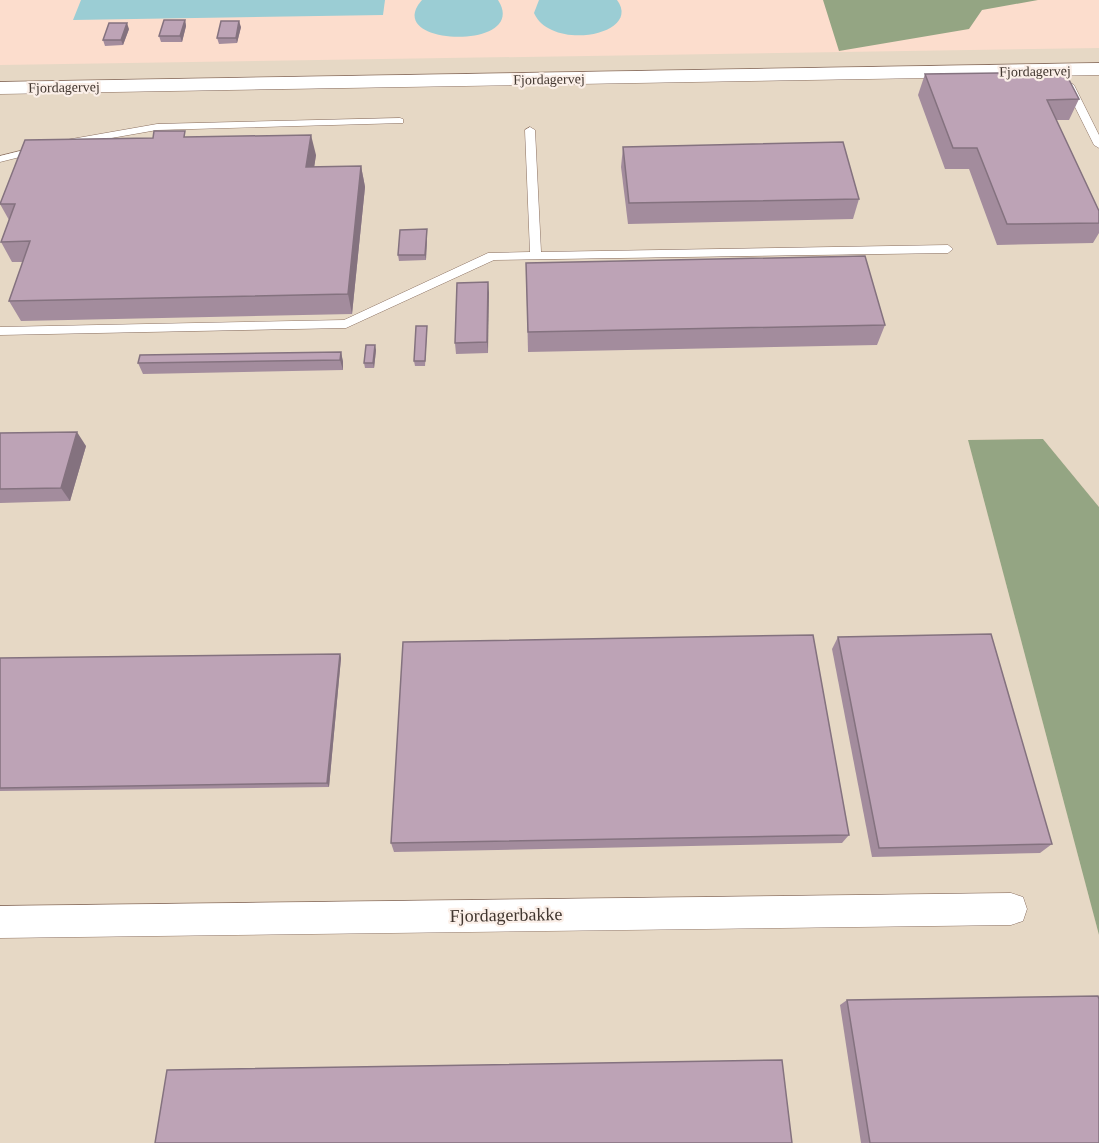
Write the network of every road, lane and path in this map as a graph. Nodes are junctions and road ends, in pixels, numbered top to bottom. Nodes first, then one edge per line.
1 (1099, 69) edge
2 (1062, 70) junction
3 (0, 88) edge
4 (400, 122) dead end
5 (530, 130) dead end
6 (1099, 145) edge
7 (0, 159) edge
8 (948, 249) dead end
9 (536, 255) junction
10 (0, 331) edge
11 (1011, 909) dead end
12 (0, 922) edge

1 - 2 street, Fjordagervej
2 - 3 street, Fjordagervej
2 - 6 lane
4 - 7 lane
5 - 9 lane
8 - 9 lane
9 - 10 lane
11 - 12 street, Fjordagerbakke

